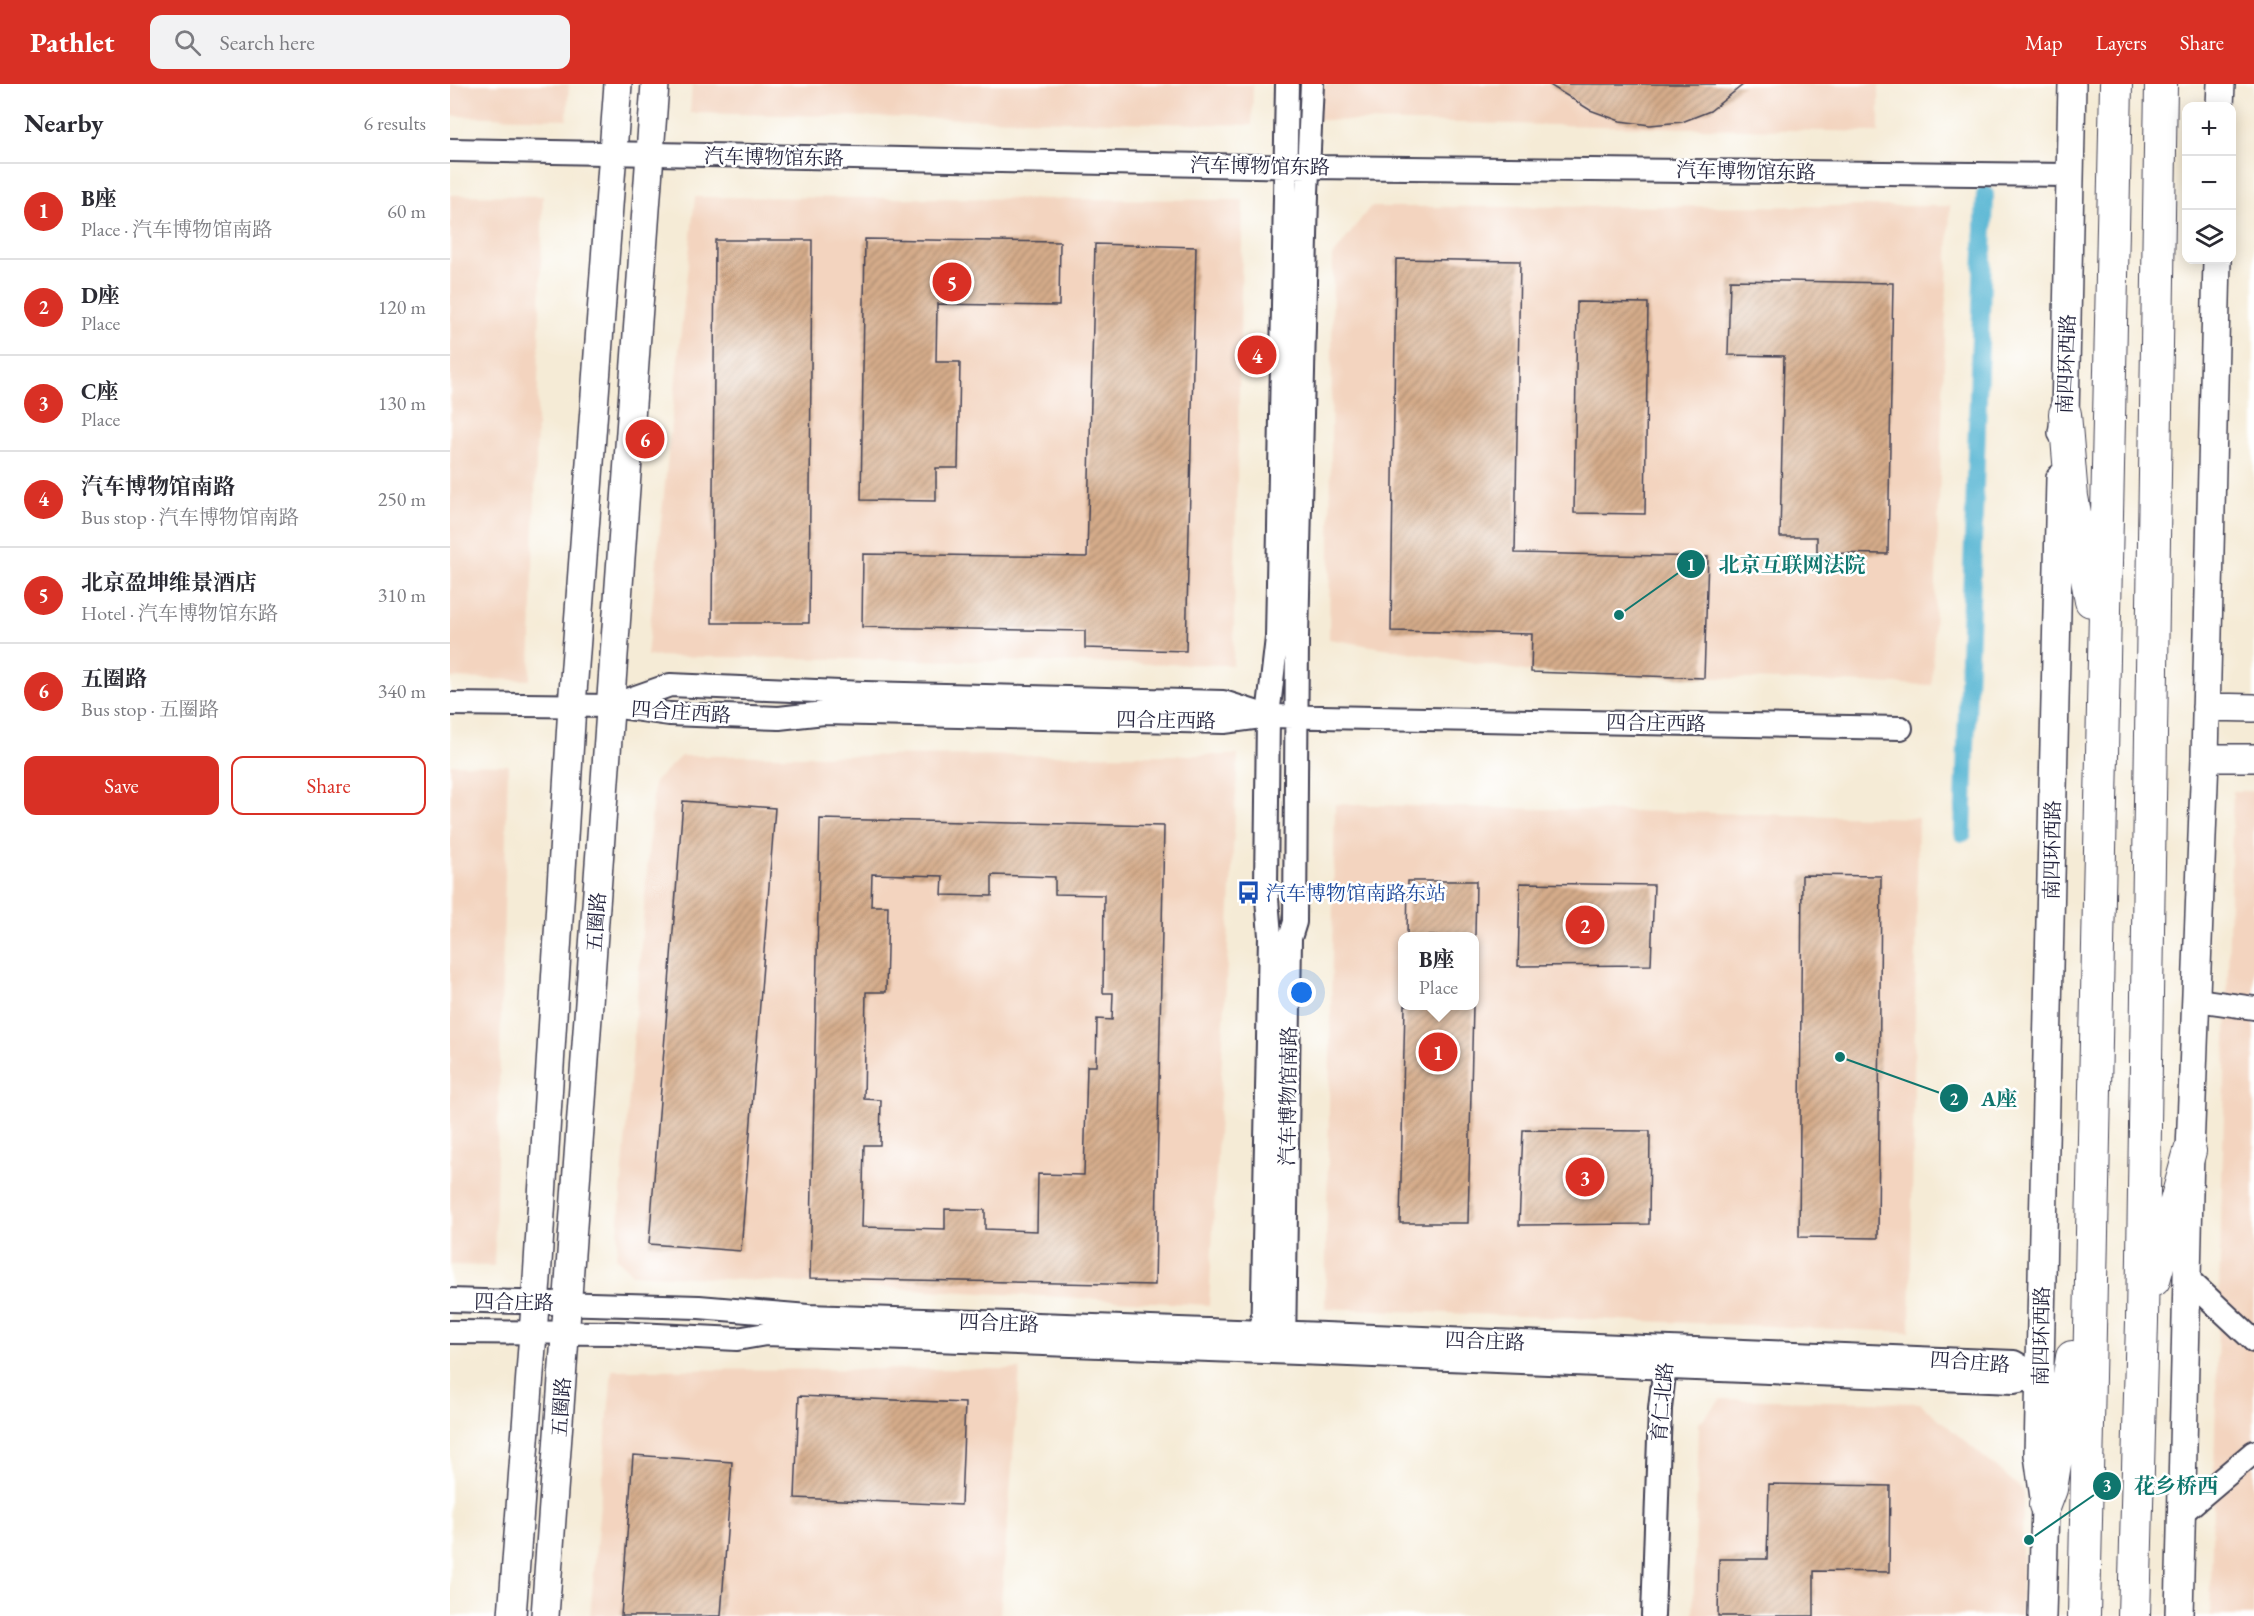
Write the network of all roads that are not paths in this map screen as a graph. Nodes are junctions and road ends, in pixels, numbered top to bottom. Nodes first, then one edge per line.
1 (618, 84) edge
2 (656, 84) edge
3 (1287, 84) edge
4 (1311, 84) edge
5 (2072, 84) edge
6 (2116, 84) edge
7 (2161, 84) edge
8 (2221, 84) edge
9 (2220, 102) edge
10 (450, 150) edge
11 (614, 153) junction
12 (650, 155) junction
13 (1284, 166) junction
14 (1308, 167) junction
15 (2070, 175) junction
16 (2217, 264) edge
17 (2066, 414) junction
18 (2104, 667) junction
19 (450, 704) edge
20 (572, 705) junction
21 (612, 706) junction
22 (2206, 707) junction
23 (2254, 708) edge
24 (1268, 716) junction
25 (1297, 716) junction
26 (1901, 728) dead end
27 (2205, 758) junction
28 (2254, 758) edge
29 (2197, 1000) junction
30 (2254, 1008) edge
31 (2190, 1151) junction
32 (2092, 1229) junction
33 (2188, 1279) junction
34 (450, 1300) edge
35 (536, 1302) junction
36 (569, 1303) junction
37 (2142, 1321) junction
38 (450, 1332) edge
39 (533, 1333) junction
40 (566, 1333) junction
41 (2254, 1341) edge
42 (1273, 1342) junction
43 (1667, 1362) junction
44 (2040, 1377) junction
45 (2254, 1452) edge
46 (2045, 1505) junction
47 (2183, 1512) junction
48 (512, 1616) edge
49 (545, 1616) edge
50 (1653, 1616) edge
51 (1668, 1616) edge
52 (2042, 1616) edge
53 (2084, 1616) edge
54 (2134, 1616) edge
55 (2179, 1616) edge

1 - 11 main road, 五圈路
2 - 12 main road, 五圈路
3 - 13 street, 汽车博物馆南路
4 - 14 street, 汽车博物馆南路
5 - 15 main road, 南四环西路
6 - 18 highway
7 - 37 highway
8 - 9 main road
10 - 11 street, 汽车博物馆东路
11 - 12 street, 汽车博物馆东路
11 - 20 main road, 五圈路
12 - 13 street, 汽车博物馆东路
12 - 21 main road, 五圈路
13 - 14 street, 汽车博物馆东路
13 - 24 street, 汽车博物馆南路
14 - 15 street, 汽车博物馆东路
14 - 25 street, 汽车博物馆南路
15 - 17 main road, 南四环西路
16 - 22 main road
17 - 18 highway
17 - 44 main road, 南四环西路
18 - 32 highway
19 - 20 street, 四合庄西路
20 - 21 street, 四合庄西路
20 - 35 main road, 五圈路
21 - 24 street, 四合庄西路
21 - 36 main road, 五圈路
22 - 23 main road
22 - 27 main road
24 - 25 street, 四合庄西路
24 - 42 street, 汽车博物馆南路
25 - 26 street, 四合庄西路
25 - 42 street, 汽车博物馆南路
27 - 28 main road
27 - 29 main road
29 - 30 street
29 - 31 main road
31 - 33 main road
31 - 37 highway
32 - 46 highway
32 - 53 highway
33 - 41 street
33 - 47 main road
34 - 35 street, 四合庄路
35 - 36 street, 四合庄路
35 - 39 main road, 五圈路
36 - 40 main road, 五圈路
36 - 42 street, 四合庄路
37 - 54 highway
38 - 39 street, 四合庄路
39 - 40 street, 四合庄路
39 - 48 main road, 五圈路
40 - 42 street, 四合庄路
40 - 49 main road, 五圈路
42 - 43 street, 四合庄路
43 - 44 street, 四合庄路
43 - 50 street, 育仁北路
43 - 51 street, 育仁北路
44 - 46 main road, 南四环西路
45 - 47 street
46 - 52 main road, 南四环西路
47 - 55 main road

